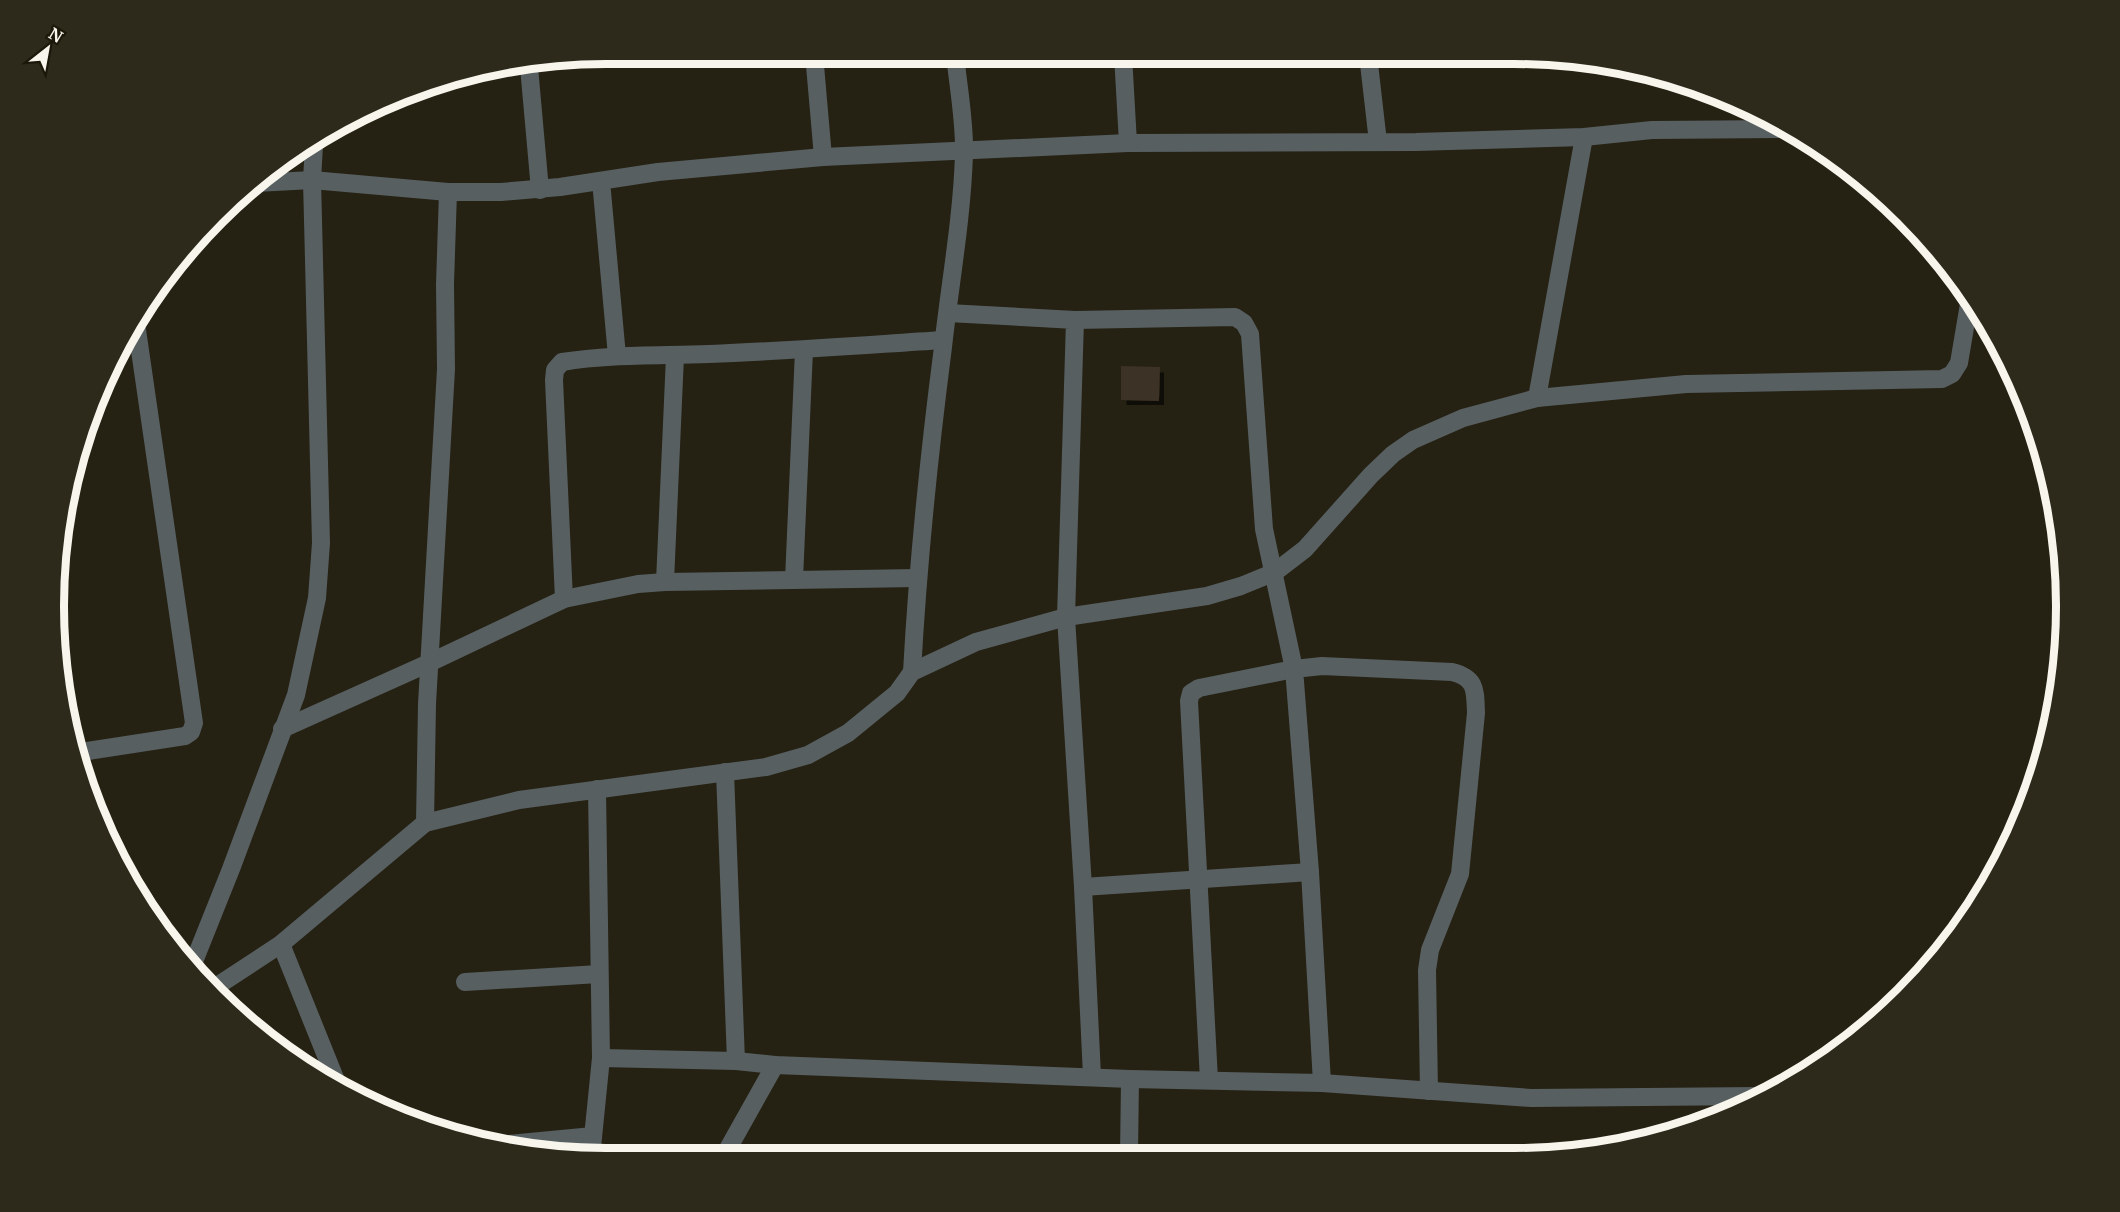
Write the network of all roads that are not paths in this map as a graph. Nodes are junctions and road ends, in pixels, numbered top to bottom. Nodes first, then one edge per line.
1 (815, 64) edge
2 (956, 64) edge
3 (1124, 64) edge
4 (1369, 64) edge
5 (529, 70) edge
6 (1770, 129) edge
7 (1584, 137) junction
8 (1378, 142) junction
9 (1128, 143) junction
10 (314, 150) edge
11 (964, 151) junction
12 (823, 157) junction
13 (312, 180) junction
14 (269, 182) edge
15 (601, 182) junction
16 (540, 190) junction
17 (448, 192) junction
18 (1968, 311) edge
19 (948, 313) junction
20 (1076, 320) junction
21 (138, 334) edge
22 (944, 340) junction
23 (804, 350) junction
24 (617, 356) junction
25 (675, 356) junction
26 (1537, 398) junction
27 (1275, 572) junction
28 (917, 578) junction
29 (794, 580) junction
30 (665, 582) junction
31 (564, 599) junction
32 (1066, 617) junction
33 (429, 663) junction
34 (1294, 669) junction
35 (912, 672) junction
36 (282, 729) junction
37 (85, 751) edge
38 (725, 772) junction
39 (597, 789) junction
40 (425, 823) junction
41 (1310, 872) junction
42 (1198, 879) junction
43 (1083, 887) junction
44 (280, 944) junction
45 (195, 958) edge
46 (600, 975) junction
47 (465, 982) dead end
48 (219, 985) edge
49 (601, 1058) junction
50 (736, 1061) junction
51 (775, 1065) junction
52 (333, 1074) edge
53 (1092, 1076) junction
54 (1130, 1079) junction
55 (1209, 1080) junction
56 (1322, 1083) junction
57 (1429, 1091) junction
58 (1744, 1096) edge
59 (593, 1136) junction
60 (530, 1142) edge
61 (592, 1147) edge
62 (728, 1148) edge
63 (1129, 1148) edge

1 - 12 street
2 - 11 street
3 - 9 street
4 - 8 street
5 - 16 street
6 - 7 street
7 - 8 street
7 - 26 street
8 - 9 street
9 - 11 street
10 - 13 street
11 - 12 street
11 - 19 street
12 - 15 street
13 - 14 street
13 - 17 street
13 - 36 street
15 - 16 street
15 - 24 street
16 - 17 street
17 - 33 street
18 - 26 street
19 - 20 street
19 - 22 street
20 - 27 street
20 - 32 street
21 - 37 street
22 - 23 street
22 - 28 street
23 - 25 street
23 - 29 street
24 - 25 street
24 - 31 street
25 - 30 street
26 - 27 street
27 - 32 street
27 - 34 street
28 - 29 street
28 - 35 street
29 - 30 street
30 - 31 street
31 - 33 street
32 - 35 street
32 - 43 street
33 - 36 street
33 - 40 street
34 - 41 street
34 - 42 street
34 - 57 street
35 - 38 street
36 - 45 street
38 - 39 street
38 - 50 street
39 - 40 street
39 - 46 street
40 - 44 street
41 - 42 street
41 - 56 street
42 - 43 street
42 - 55 street
43 - 53 street
44 - 48 street
44 - 52 street
46 - 47 street
46 - 49 street
49 - 50 street
49 - 59 street
50 - 51 street
51 - 53 street
51 - 62 street
53 - 54 street
54 - 55 street
54 - 63 street
55 - 56 street
56 - 57 street
57 - 58 street
59 - 60 street
59 - 61 street

